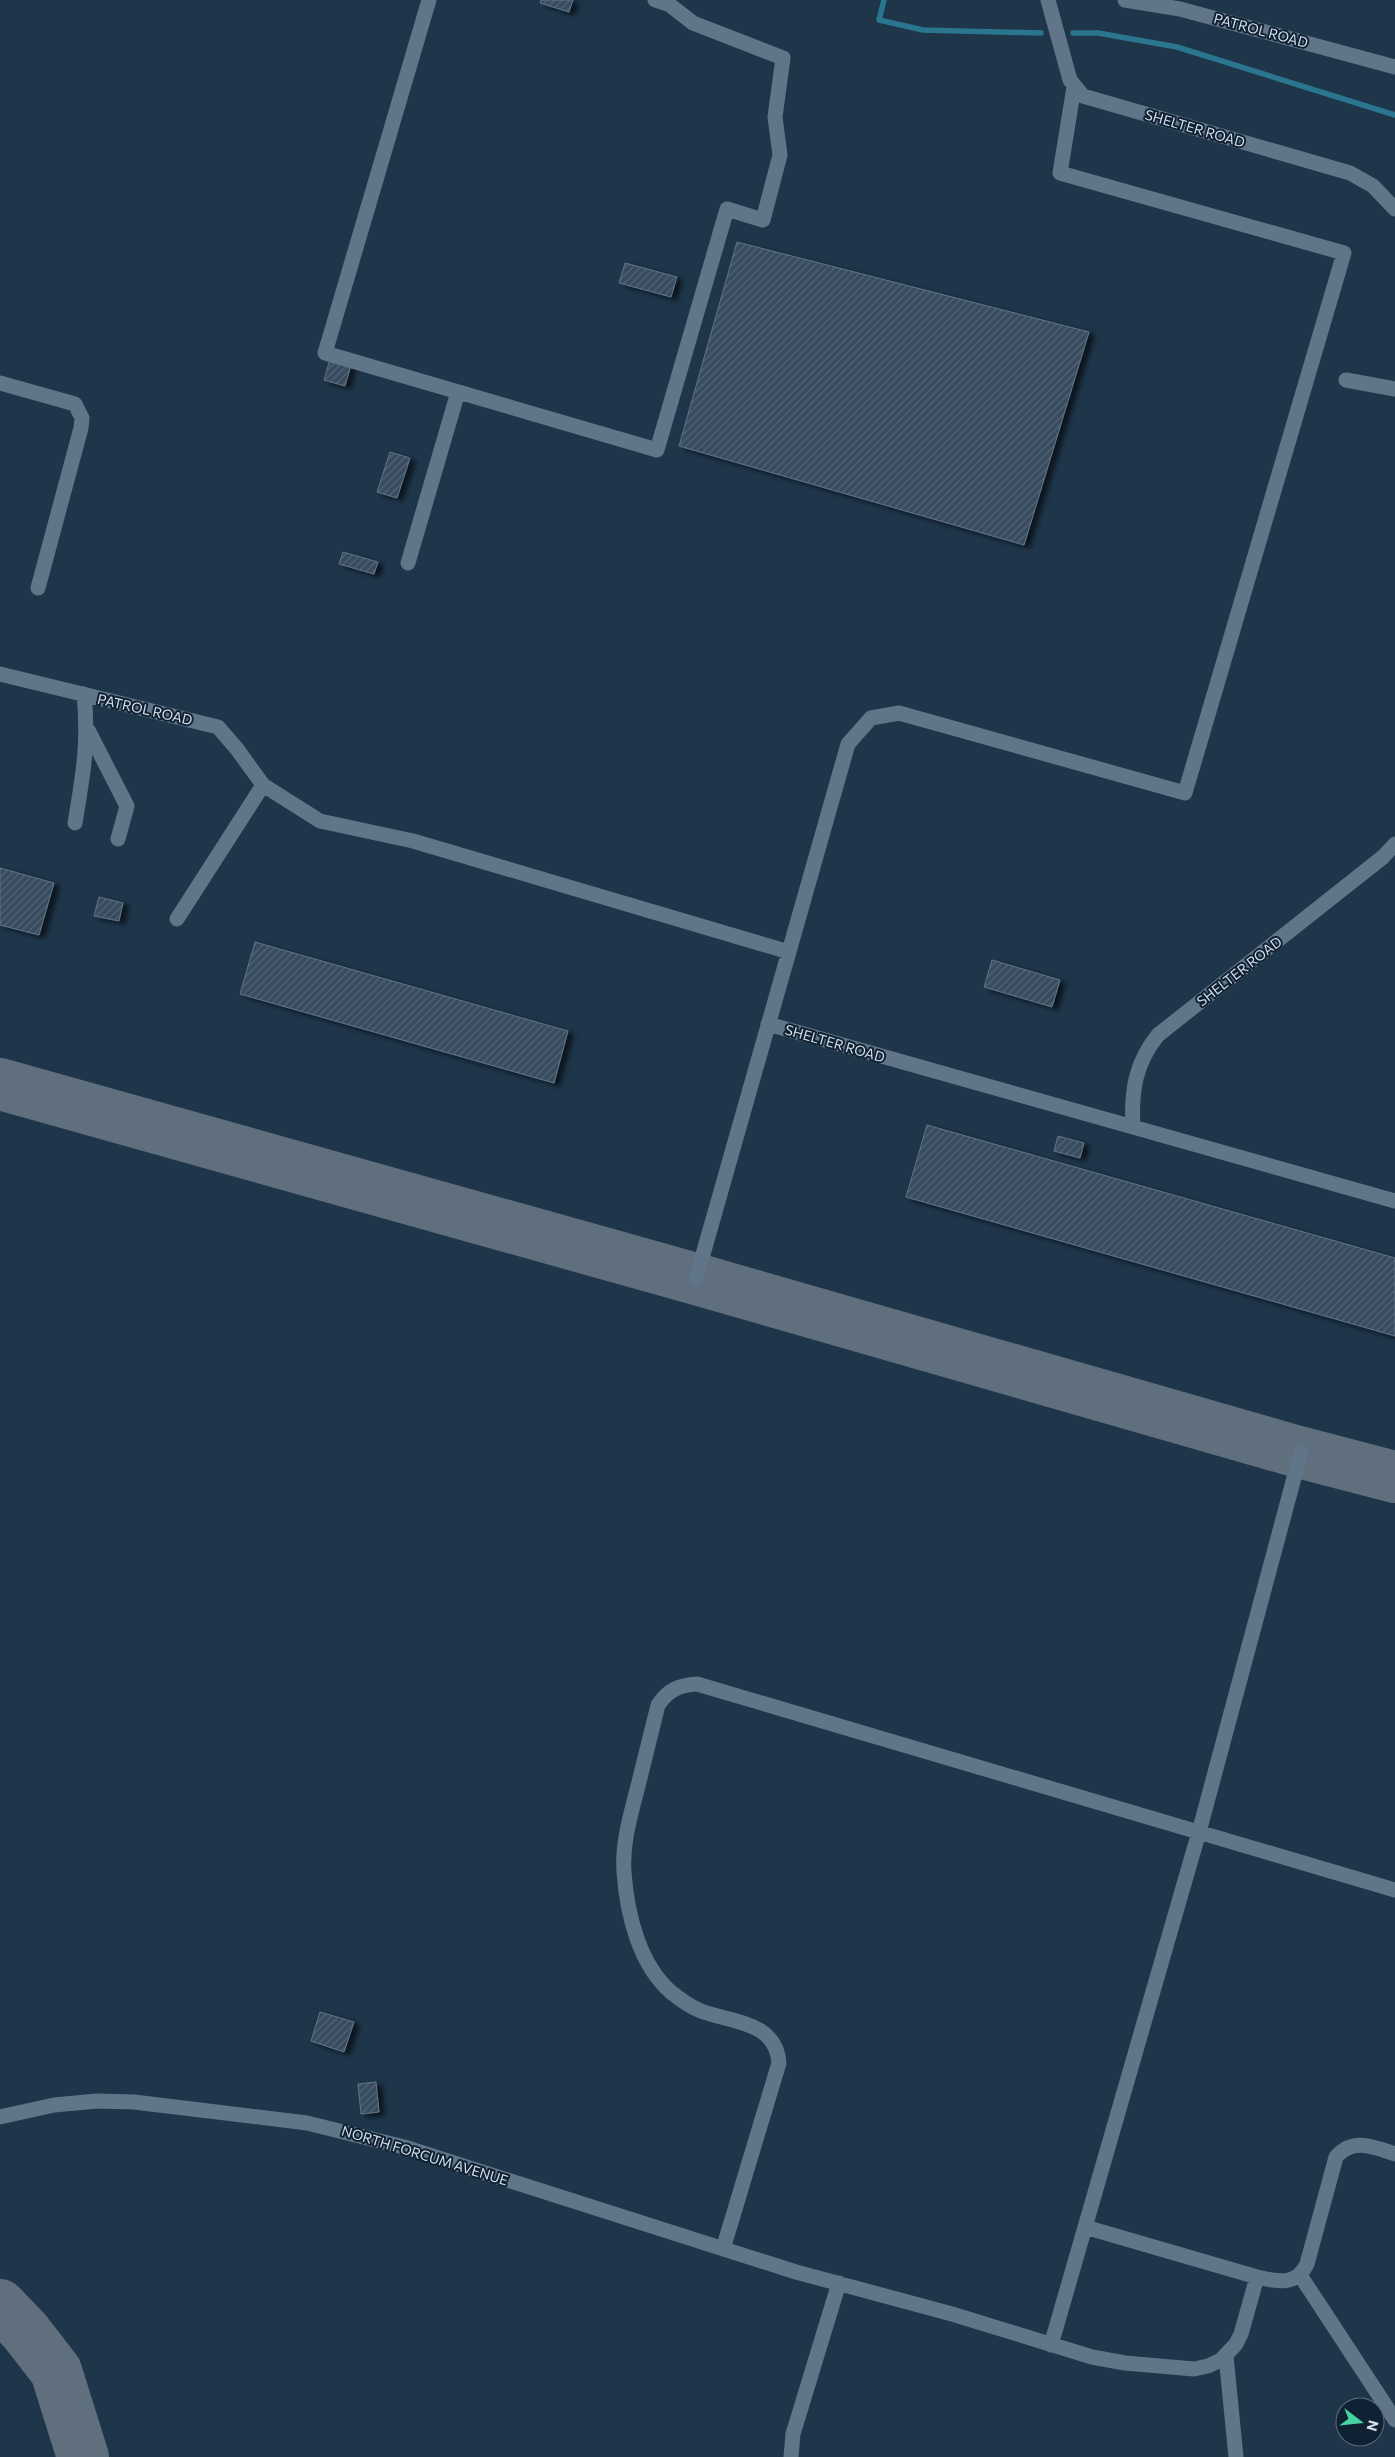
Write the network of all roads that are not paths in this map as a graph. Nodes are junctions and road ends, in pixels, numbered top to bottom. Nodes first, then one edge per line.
1 (429, 0) edge
2 (655, 0) edge
3 (1048, 0) edge
4 (1125, 0) edge
5 (1395, 67) edge
6 (1074, 87) junction
7 (1395, 209) edge
8 (1346, 380) dead end
9 (0, 383) edge
10 (1395, 389) edge
11 (458, 392) junction
12 (408, 563) dead end
13 (38, 588) dead end
14 (0, 674) edge
15 (84, 694) junction
16 (87, 728) junction
17 (263, 785) junction
18 (75, 823) dead end
19 (118, 839) dead end
20 (1395, 844) edge
21 (176, 919) dead end
22 (789, 952) junction
23 (768, 1024) junction
24 (1133, 1127) junction
25 (1395, 1201) edge
26 (696, 1279) dead end
27 (1301, 1452) dead end
28 (1199, 1832) junction
29 (1395, 1890) edge
30 (0, 2117) edge
31 (1395, 2154) edge
32 (1085, 2227) junction
33 (723, 2249) junction
34 (1300, 2275) junction
35 (1257, 2277) junction
36 (839, 2283) junction
37 (1051, 2345) junction
38 (1226, 2356) junction
39 (1395, 2420) edge
40 (791, 2457) edge
41 (1236, 2457) edge

1 - 11 street
2 - 11 street
3 - 6 street
4 - 5 street, PATROL ROAD
6 - 7 street, SHELTER ROAD
6 - 22 street
8 - 10 street
9 - 13 street
11 - 12 street
14 - 15 street, PATROL ROAD
15 - 16 street
15 - 17 street, PATROL ROAD
16 - 18 street
16 - 19 street
17 - 21 street
17 - 22 street
20 - 24 street, SHELTER ROAD
22 - 23 street
23 - 24 street, SHELTER ROAD
23 - 26 street
24 - 25 street, SHELTER ROAD
27 - 28 street
28 - 29 street
28 - 32 street
28 - 33 street
30 - 33 street, NORTH FORCUM AVENUE
31 - 34 street
32 - 35 street
32 - 37 street
33 - 36 street, NORTH FORCUM AVENUE
34 - 35 street
34 - 39 street
35 - 38 street
36 - 37 street, NORTH FORCUM AVENUE
36 - 40 street
37 - 38 street, NORTH FORCUM AVENUE
38 - 41 street

